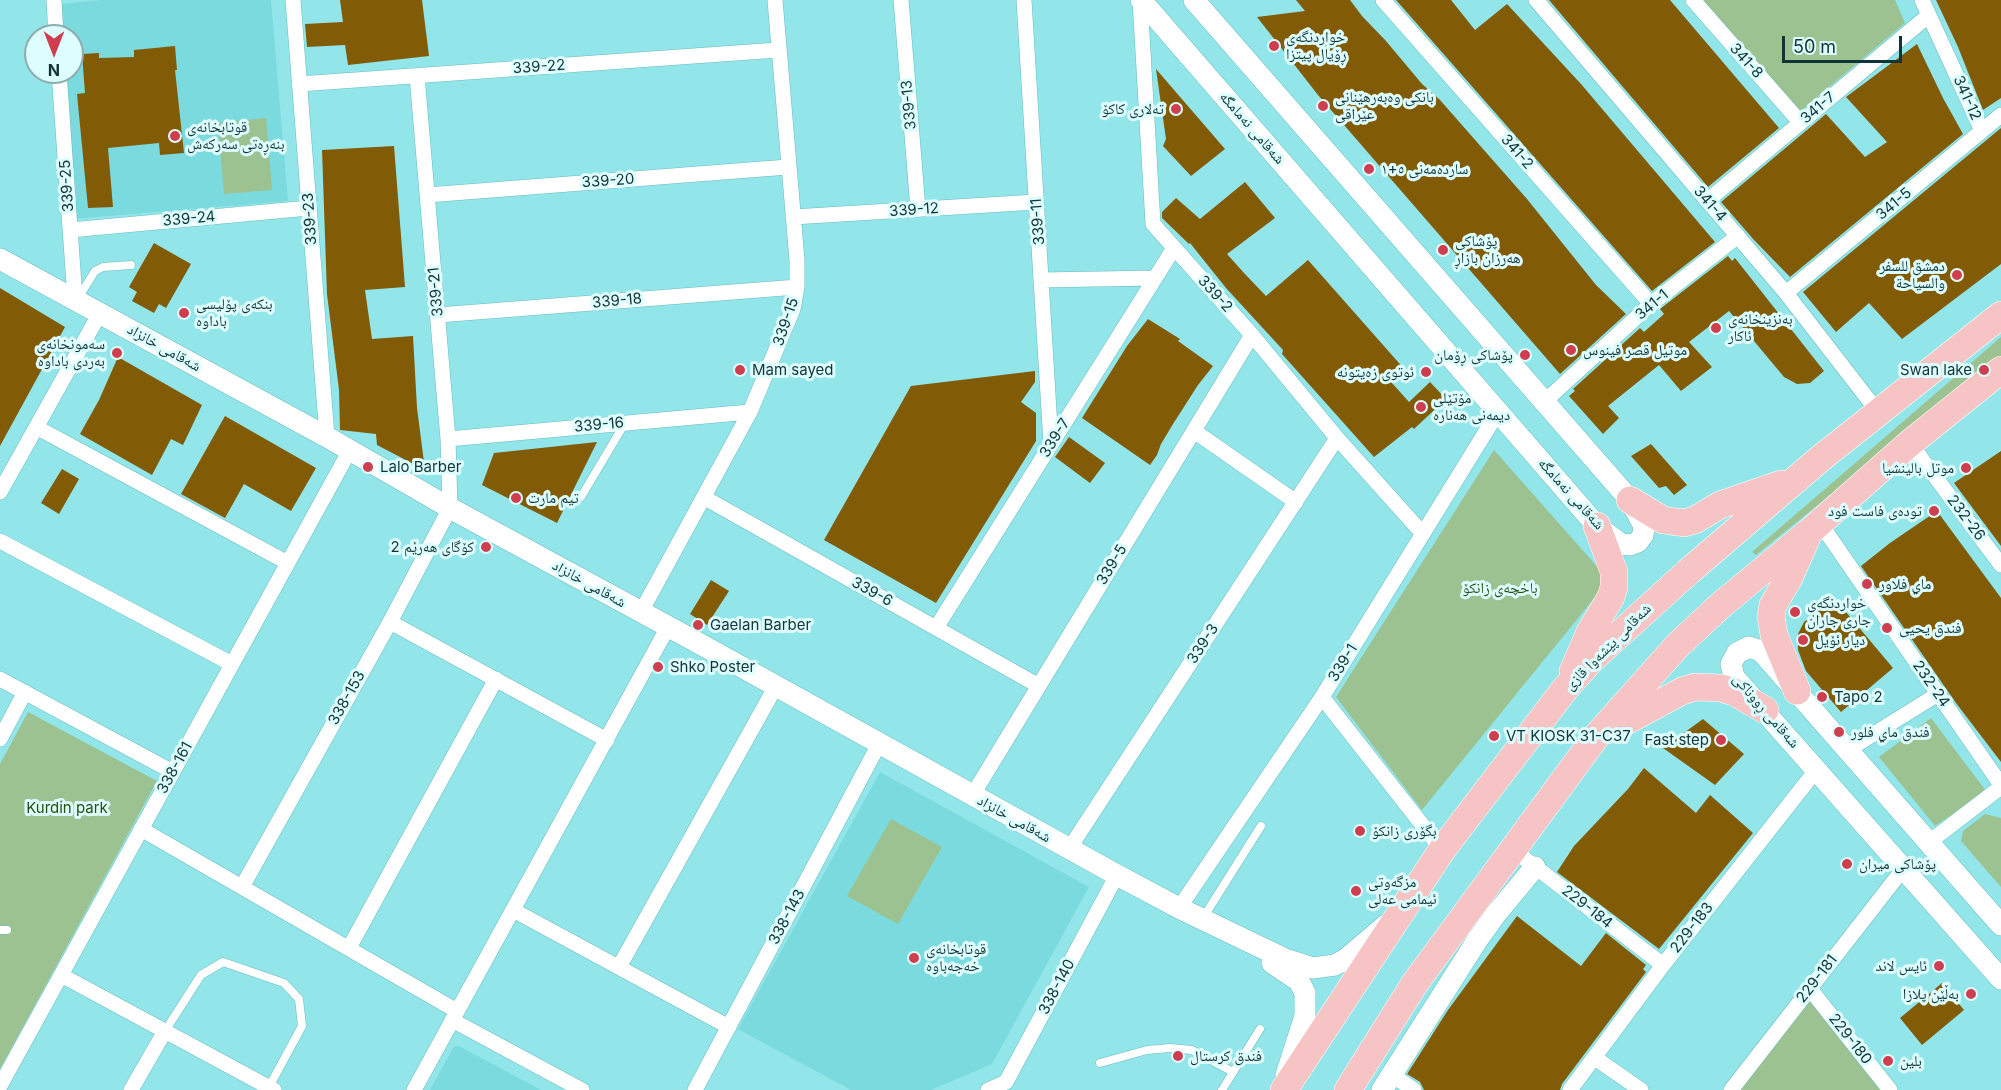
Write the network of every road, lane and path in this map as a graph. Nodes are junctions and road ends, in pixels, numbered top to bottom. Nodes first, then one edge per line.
1 (54, 0) edge
2 (293, 0) edge
3 (775, 0) edge
4 (901, 0) edge
5 (1024, 0) edge
6 (1141, 0) edge
7 (1194, 0) edge
8 (1383, 0) edge
9 (1536, 0) edge
10 (1693, 0) edge
11 (1922, 0) edge
12 (1929, 15) junction
13 (55, 24) edge
14 (778, 50) junction
15 (417, 76) junction
16 (60, 84) edge
17 (299, 84) junction
18 (2001, 115) edge
19 (1800, 122) junction
20 (1982, 131) junction
21 (788, 167) junction
22 (427, 195) junction
23 (1707, 201) junction
24 (1036, 202) junction
25 (309, 208) junction
26 (918, 209) junction
27 (792, 218) junction
28 (70, 230) junction
29 (1738, 236) junction
30 (1174, 248) junction
31 (0, 259) edge
32 (131, 265) dead end
33 (1155, 278) junction
34 (1041, 280) junction
35 (797, 287) junction
36 (1786, 293) junction
37 (76, 300) junction
38 (1651, 304) junction
39 (100, 313) junction
40 (438, 315) junction
41 (2001, 315) edge
42 (1252, 335) junction
43 (2001, 372) edge
44 (1544, 402) junction
45 (750, 412) junction
46 (1498, 412) junction
47 (1878, 412) junction
48 (626, 423) junction
49 (36, 427) junction
50 (1194, 431) junction
51 (327, 437) junction
52 (1337, 438) junction
53 (448, 439) junction
54 (1910, 443) junction
55 (1051, 444) junction
56 (350, 450) junction
57 (1796, 479) junction
58 (0, 492) edge
59 (581, 497) dead end
60 (705, 498) junction
61 (1630, 500) junction
62 (1296, 502) junction
63 (450, 508) junction
64 (1597, 526) junction
65 (1814, 528) junction
66 (1423, 534) junction
67 (0, 541) edge
68 (288, 563) junction
69 (2001, 565) edge
70 (641, 612) junction
71 (390, 622) junction
72 (668, 627) junction
73 (936, 628) junction
74 (232, 664) junction
75 (0, 678) edge
76 (496, 679) junction
77 (776, 686) junction
78 (1039, 686) junction
79 (1565, 689) junction
80 (1797, 691) junction
81 (25, 692) junction
82 (1938, 694) junction
83 (1322, 697) junction
84 (1765, 710) junction
85 (1595, 738) junction
86 (0, 739) edge
87 (607, 740) junction
88 (879, 744) junction
89 (1848, 750) junction
90 (1817, 769) junction
91 (172, 772) junction
92 (2001, 786) edge
93 (972, 796) junction
94 (1261, 826) dead end
95 (141, 829) junction
96 (1928, 843) junction
97 (1069, 849) junction
98 (1512, 849) junction
99 (1442, 850) junction
100 (1535, 867) junction
101 (1904, 868) junction
102 (1117, 875) junction
103 (242, 887) junction
104 (1179, 908) junction
105 (513, 910) junction
106 (1402, 910) junction
107 (1202, 919) junction
108 (2001, 925) edge
109 (349, 948) junction
110 (1663, 965) junction
111 (619, 967) junction
112 (61, 975) junction
113 (2001, 979) edge
114 (1810, 989) junction
115 (455, 1015) junction
116 (729, 1027) junction
117 (1260, 1029) dead end
118 (165, 1031) junction
119 (1595, 1058) junction
120 (1100, 1063) dead end
121 (1233, 1072) junction
122 (1387, 1082) edge
123 (0, 1086) edge
124 (1007, 1086) edge
125 (270, 1089) edge
126 (131, 1090) edge
127 (414, 1090) edge
128 (582, 1090) edge
129 (695, 1090) edge
130 (988, 1090) edge
131 (1222, 1090) edge
132 (1282, 1090) edge
133 (1348, 1090) edge
134 (1414, 1090) edge
135 (1570, 1090) edge
136 (1641, 1090) edge
137 (1731, 1090) edge
138 (1890, 1090) edge

1 - 13 street
2 - 17 street, 339-23
3 - 14 street, 339-15
4 - 26 street, 339-13
5 - 24 street, 339-11
6 - 30 street, 339-2
6 - 46 main road, شەقامی نەمامگە
7 - 44 main road, شەقامی نەمامگە
8 - 38 street, 341-2
9 - 23 street, 341-4
10 - 19 street, 341-8
11 - 12 street, 341-12
12 - 19 street, 341-7
12 - 20 street, 341-12
14 - 15 street, 339-22
14 - 21 street, 339-15
15 - 17 street, 339-22
15 - 22 street, 339-21
16 - 28 street, 339-25
17 - 25 street, 339-23
18 - 20 street, 341-5
19 - 23 street, 341-7
20 - 36 street, 341-5
21 - 22 street, 339-20
21 - 27 street, 339-15
22 - 40 street, 339-21
23 - 29 street, 341-4
24 - 26 street, 339-12
24 - 34 street, 339-11
25 - 28 street, 339-24
25 - 51 street, 339-23
26 - 27 street, 339-12
27 - 35 street, 339-15
28 - 37 street, 339-25
29 - 36 street, 341-4
29 - 38 street, 341-1
30 - 33 street, 339-7
30 - 42 street, 339-2
31 - 37 main road, شەقامی خانزاد
32 - 37 lane
33 - 34 street
33 - 55 street, 339-7
34 - 55 street, 339-11
35 - 40 street, 339-18
35 - 45 street, 339-15
36 - 47 street, 341-4
37 - 39 main road, شەقامی خانزاد
38 - 44 street, 341-1
39 - 49 street
39 - 51 main road, شەقامی خانزاد
40 - 53 street, 339-21
41 - 47 highway, شەقامی پێشەوا قازی
42 - 50 street, 339-5
42 - 52 street, 339-2
43 - 54 highway
44 - 61 main road, شەقامی نەمامگە
45 - 48 street, 339-16
45 - 60 street, 339-15
46 - 64 main road, شەقامی نەمامگە
46 - 66 street, 339-1
47 - 57 highway, شەقامی پێشەوا قازی
48 - 53 street, 339-16
48 - 59 lane
49 - 58 street
49 - 68 street
50 - 62 street
50 - 78 street, 339-5
51 - 56 main road, شەقامی خانزاد
52 - 62 street, 339-3
52 - 66 street, 339-2
53 - 63 street, 339-21
54 - 65 highway
54 - 69 street, 232-26
55 - 73 street, 339-7
56 - 63 main road, شەقامی خانزاد
56 - 68 street, 338-161
57 - 61 highway
57 - 79 highway, شەقامی پێشەوا قازی
60 - 70 street, 339-15
60 - 73 street, 339-6
61 - 64 main road, شەقامی نەمامگە
62 - 97 street, 339-3
63 - 70 main road, شەقامی خانزاد
63 - 71 street, 338-153
64 - 79 highway
65 - 80 highway
65 - 82 street, 232-24
65 - 85 highway
66 - 83 street, 339-1
67 - 74 street
68 - 74 street, 338-161
70 - 72 main road, شەقامی خانزاد
71 - 76 street
71 - 103 street, 338-153
72 - 77 main road, شەقامی خانزاد
72 - 87 street
73 - 78 street, 339-6
74 - 91 street, 338-161
75 - 81 street
76 - 87 street
76 - 109 street
77 - 88 main road, شەقامی خانزاد
77 - 111 street
78 - 93 street, 339-5
79 - 99 highway, شەقامی پێشەوا قازی
80 - 84 main road, شەقامی ڕووناکی
80 - 89 main road, شەقامی ڕووناکی
81 - 86 street
81 - 91 street
82 - 89 street
82 - 92 street, 232-24
83 - 99 street
83 - 104 street, 339-1
84 - 85 highway
84 - 90 main road, شەقامی ڕووناکی
85 - 98 highway
87 - 105 street
88 - 93 main road, شەقامی خانزاد
88 - 116 street, 338-143
89 - 96 main road, شەقامی ڕووناکی
90 - 101 main road, شەقامی ڕووناکی
90 - 110 street, 229-183
91 - 95 street, 338-161
92 - 96 street
93 - 97 main road, شەقامی خانزاد
94 - 107 lane
95 - 103 street
95 - 112 street, 338-161
96 - 108 main road, شەقامی ڕووناکی
97 - 102 main road, شەقامی خانزاد
98 - 100 street, 229-184
98 - 133 highway
99 - 106 highway, شەقامی پێشەوا قازی
100 - 110 street, 229-184
100 - 122 main road
101 - 113 main road, شەقامی ڕووناکی
101 - 114 street, 229-181
102 - 104 main road, شەقامی خانزاد
102 - 124 street, 338-140
103 - 109 street
104 - 107 main road, شەقامی خانزاد
104 - 132 main road, شەقامی خانزاد
105 - 111 street
105 - 115 street
106 - 107 main road, شەقامی خانزاد
106 - 132 highway, شەقامی پێشەوا قازی
109 - 115 street
110 - 119 street, 229-183
111 - 116 street
112 - 118 street
112 - 123 street, 338-161
114 - 137 street, 229-181
114 - 138 street, 229-180
115 - 127 street
115 - 128 street
116 - 129 street, 338-143
117 - 121 lane
118 - 125 street
118 - 125 lane
118 - 126 street
119 - 135 street, 229-183
119 - 136 street
120 - 121 lane
121 - 131 lane
122 - 134 street
124 - 130 street, 338-140

